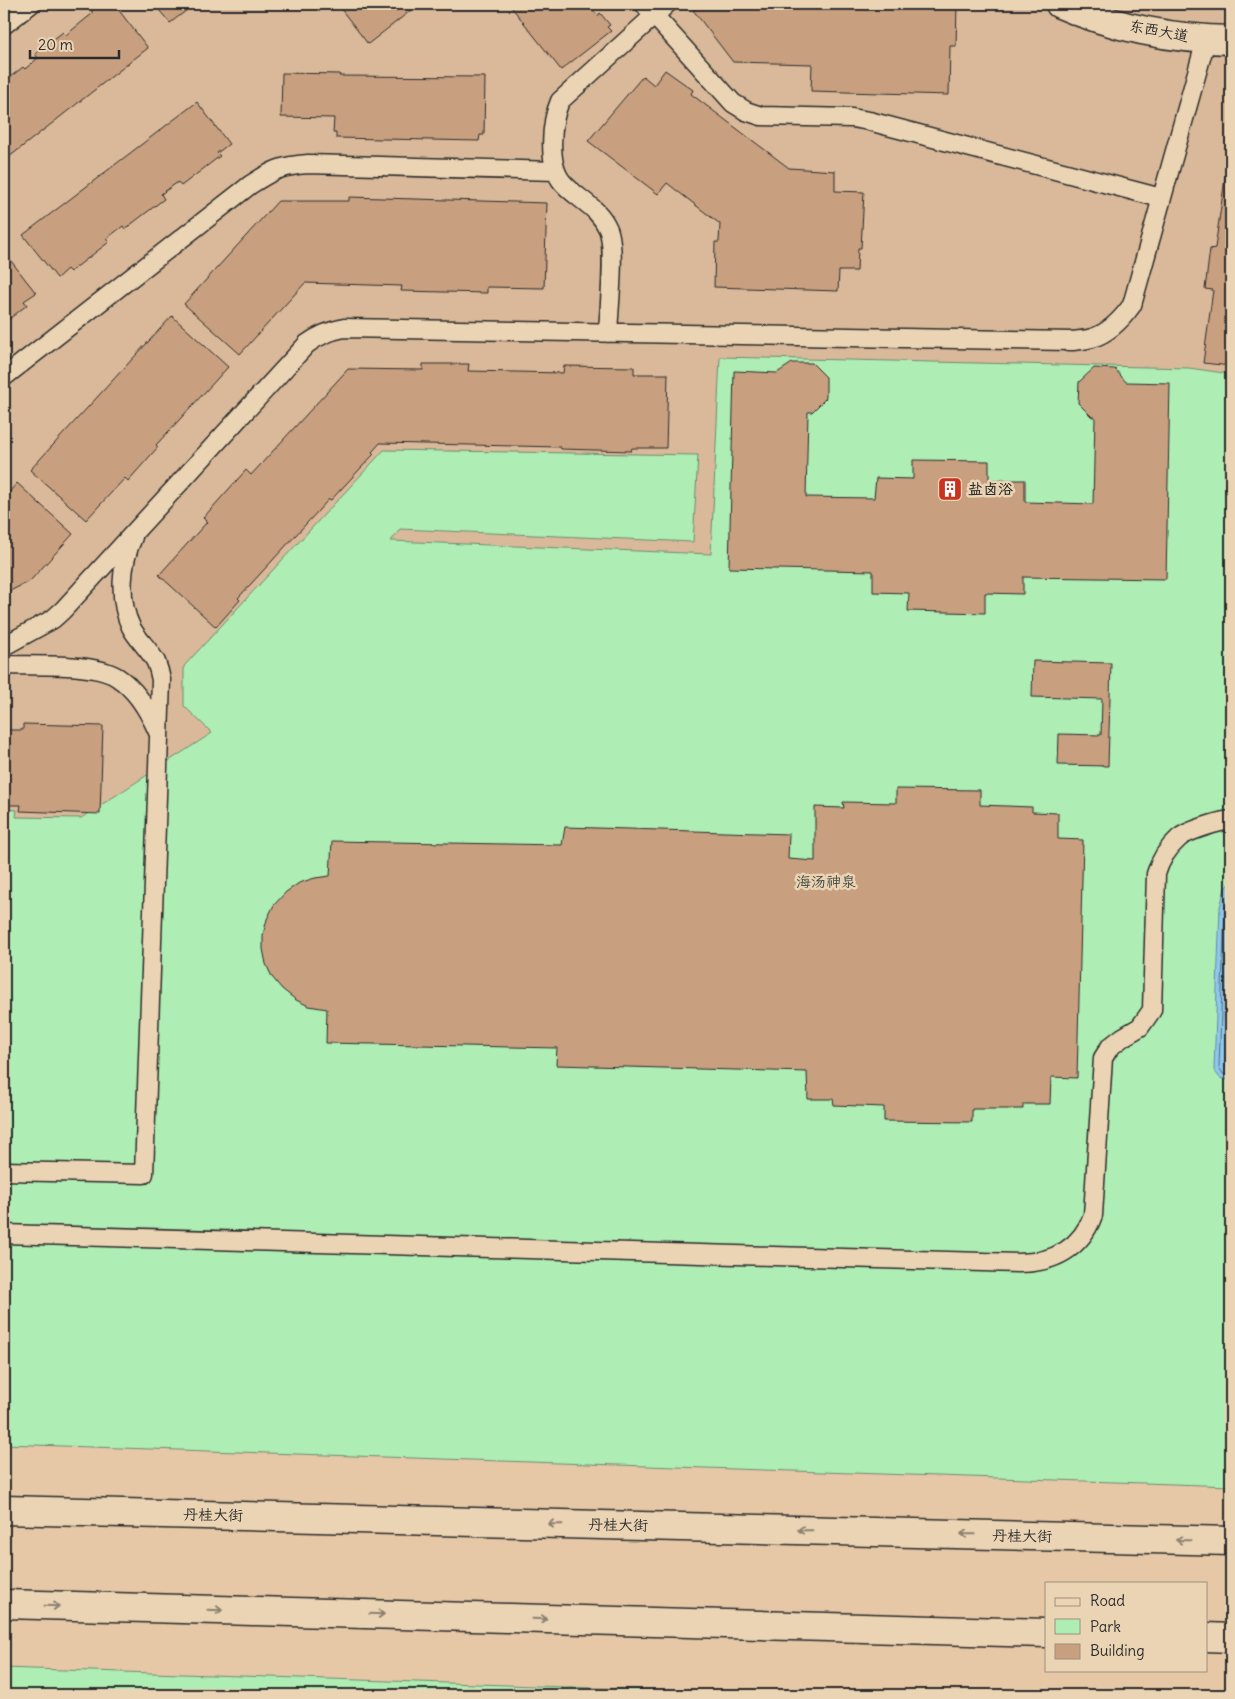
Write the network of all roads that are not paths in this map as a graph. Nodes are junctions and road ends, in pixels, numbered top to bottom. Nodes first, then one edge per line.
1 (32, 4) edge
2 (1060, 4) edge
3 (655, 8) edge
4 (4, 25) edge
5 (1219, 40) edge
6 (556, 171) junction
7 (1161, 198) junction
8 (608, 333) junction
9 (4, 377) edge
10 (136, 530) junction
11 (4, 646) edge
12 (4, 665) edge
13 (159, 735) junction
14 (1231, 820) edge
15 (4, 1171) edge
16 (4, 1234) edge
17 (4, 1510) edge
18 (1231, 1541) edge
19 (4, 1604) edge
20 (1045, 1633) edge
21 (1208, 1637) edge
22 (1231, 1638) edge

1 - 4 lane
2 - 5 main road, 东西大道
3 - 6 lane
3 - 7 lane
5 - 7 lane
6 - 8 lane
6 - 9 lane
7 - 8 lane
8 - 10 lane
10 - 11 lane
10 - 13 lane
12 - 13 lane
13 - 15 lane
14 - 16 lane
18 -> 17 main road, 丹桂大街
19 -> 20 main road
21 - 22 main road

